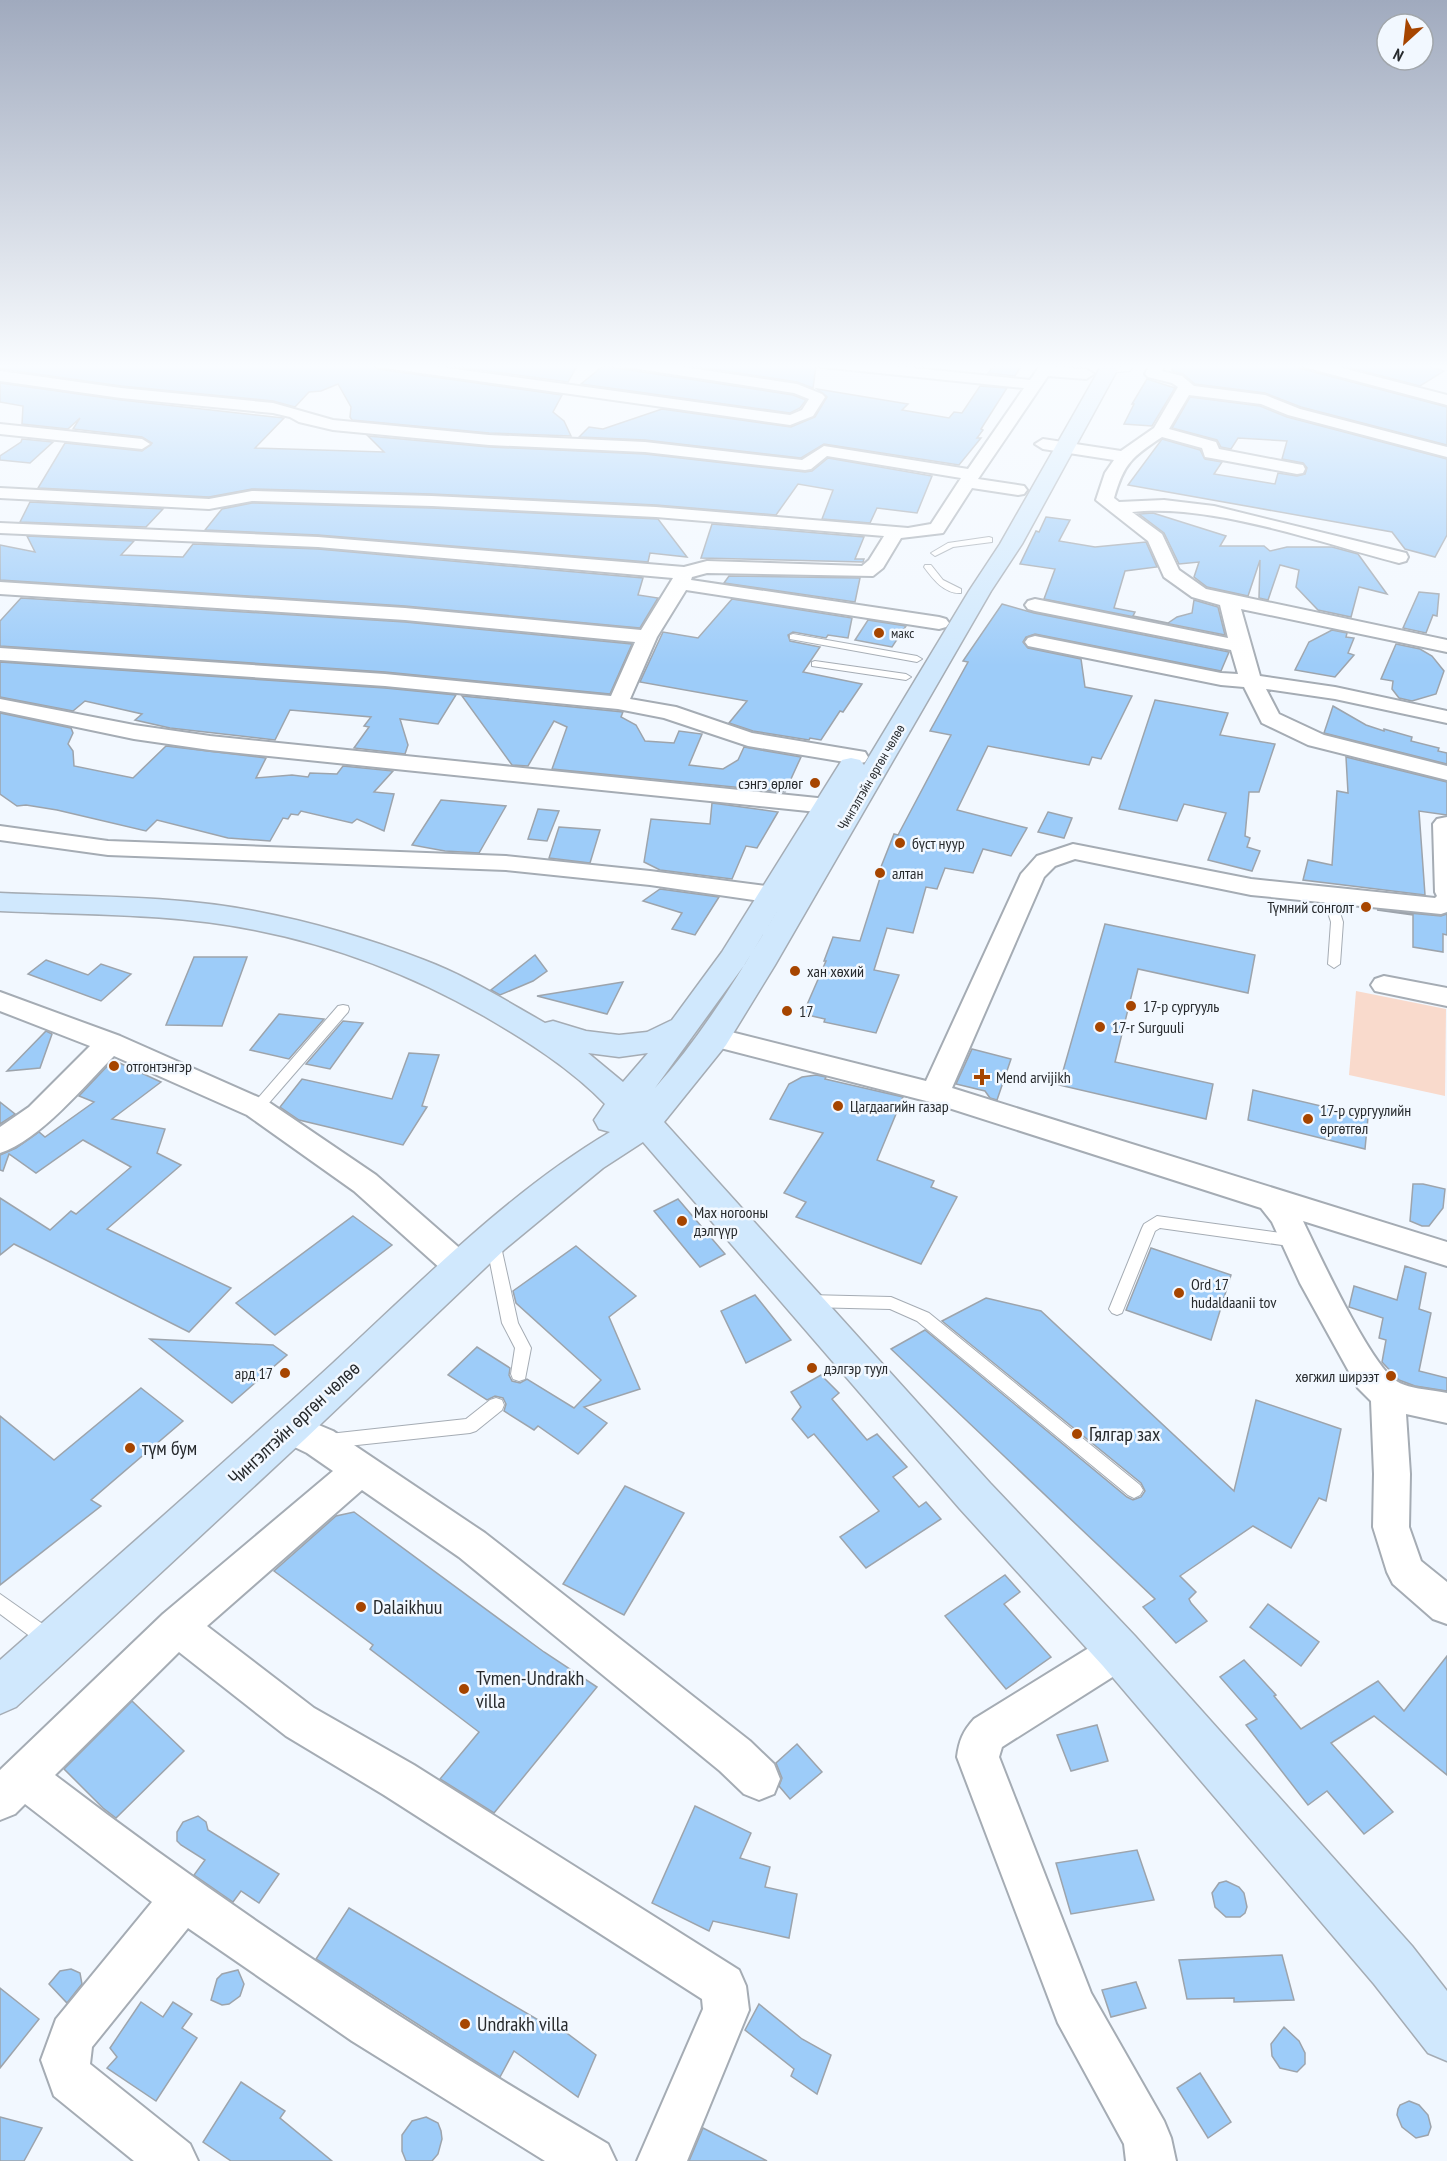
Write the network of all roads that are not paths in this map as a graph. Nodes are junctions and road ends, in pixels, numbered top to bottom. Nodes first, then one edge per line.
1 (893, 464) edge
2 (980, 464) edge
3 (1036, 464) edge
4 (1039, 464) edge
5 (1120, 464) edge
6 (1269, 464) edge
7 (1297, 469) dead end
8 (970, 478) junction
9 (1018, 490) junction
10 (0, 493) edge
11 (1116, 508) junction
12 (0, 528) edge
13 (895, 533) junction
14 (989, 540) junction
15 (1391, 549) dead end
16 (935, 553) dead end
17 (928, 567) dead end
18 (683, 578) junction
19 (0, 588) edge
20 (958, 591) junction
21 (1229, 602) junction
22 (1035, 605) dead end
23 (939, 623) junction
24 (647, 637) junction
25 (793, 637) dead end
26 (1035, 642) dead end
27 (1240, 646) junction
28 (1447, 646) edge
29 (0, 654) edge
30 (814, 664) dead end
31 (911, 668) junction
32 (1252, 681) junction
33 (618, 703) junction
34 (0, 705) edge
35 (1447, 717) edge
36 (856, 757) junction
37 (1447, 774) edge
38 (827, 806) junction
39 (1445, 824) dead end
40 (0, 833) edge
41 (1447, 892) edge
42 (774, 895) junction
43 (1329, 897) junction
44 (1447, 901) edge
45 (0, 902) edge
46 (1334, 964) dead end
47 (1384, 985) dead end
48 (1447, 997) edge
49 (0, 1001) edge
50 (343, 1009) dead end
51 (513, 1018) junction
52 (683, 1028) junction
53 (715, 1037) junction
54 (110, 1043) junction
55 (935, 1093) junction
56 (257, 1108) junction
57 (634, 1114) junction
58 (0, 1142) edge
59 (1272, 1200) junction
60 (492, 1239) junction
61 (1296, 1240) junction
62 (1447, 1254) edge
63 (461, 1268) junction
64 (804, 1301) junction
65 (1117, 1309) dead end
66 (519, 1374) dead end
67 (1388, 1395) junction
68 (496, 1405) dead end
69 (1447, 1408) edge
70 (305, 1435) junction
71 (361, 1469) junction
72 (1134, 1490) dead end
73 (0, 1603) edge
74 (1447, 1606) edge
75 (177, 1627) junction
76 (54, 1643) junction
77 (1119, 1651) junction
78 (0, 1691) edge
79 (759, 1779) dead end
80 (12, 1788) edge
81 (184, 1898) junction
82 (1447, 2034) edge
83 (173, 2161) edge
84 (591, 2161) edge
85 (662, 2161) edge
86 (1151, 2161) edge

1 - 8 street
2 - 8 street
3 - 9 main road, Чингэлтэйн өргөн чөлөө
4 - 53 main road, Чингэлтэйн өргөн чөлөө
5 - 11 street
6 - 7 street
8 - 9 street
8 - 13 street
9 - 14 main road, Чингэлтэйн өргөн чөлөө
10 - 13 street
11 - 15 street
11 - 21 street
12 - 18 street
13 - 18 street
14 - 16 lane
14 - 20 main road, Чингэлтэйн өргөн чөлөө
17 - 20 lane
18 - 23 street
18 - 24 street
19 - 24 street
20 - 23 main road, Чингэлтэйн өргөн чөлөө
21 - 27 street
21 - 28 street
22 - 27 street
23 - 31 main road, Чингэлтэйн өргөн чөлөө
24 - 33 street
25 - 31 lane
26 - 32 street
27 - 32 street
29 - 33 street
30 - 31 lane
31 - 36 main road, Чингэлтэйн өргөн чөлөө
32 - 35 street
32 - 37 street
33 - 36 street
34 - 38 street
36 - 38 main road, Чингэлтэйн өргөн чөлөө
38 - 42 main road, Чингэлтэйн өргөн чөлөө
39 - 41 street
40 - 42 street
42 - 52 main road, Чингэлтэйн өргөн чөлөө
43 - 44 street
43 - 46 lane
43 - 55 street
45 - 51 main road
47 - 48 street
49 - 54 street
50 - 56 lane
51 - 52 main road
51 - 57 main road
52 - 57 main road, Чингэлтэйн өргөн чөлөө
53 - 55 street
53 - 57 main road, Чингэлтэйн өргөн чөлөө
54 - 56 street
54 - 58 street
55 - 59 street
56 - 63 street
57 - 60 main road, Чингэлтэйн өргөн чөлөө
57 - 64 main road
59 - 61 street
59 - 62 street
60 - 63 main road, Чингэлтэйн өргөн чөлөө
60 - 66 lane
61 - 65 lane
61 - 67 street
63 - 70 main road, Чингэлтэйн өргөн чөлөө
64 - 72 lane
64 - 77 main road
67 - 69 street
67 - 74 street
68 - 70 lane
70 - 71 street
70 - 76 main road, Чингэлтэйн өргөн чөлөө
71 - 75 street
71 - 79 street
73 - 76 lane
75 - 80 street
75 - 85 street
76 - 78 main road, Чингэлтэйн өргөн чөлөө
77 - 82 main road
77 - 86 street
80 - 81 street
81 - 83 street
81 - 84 street

